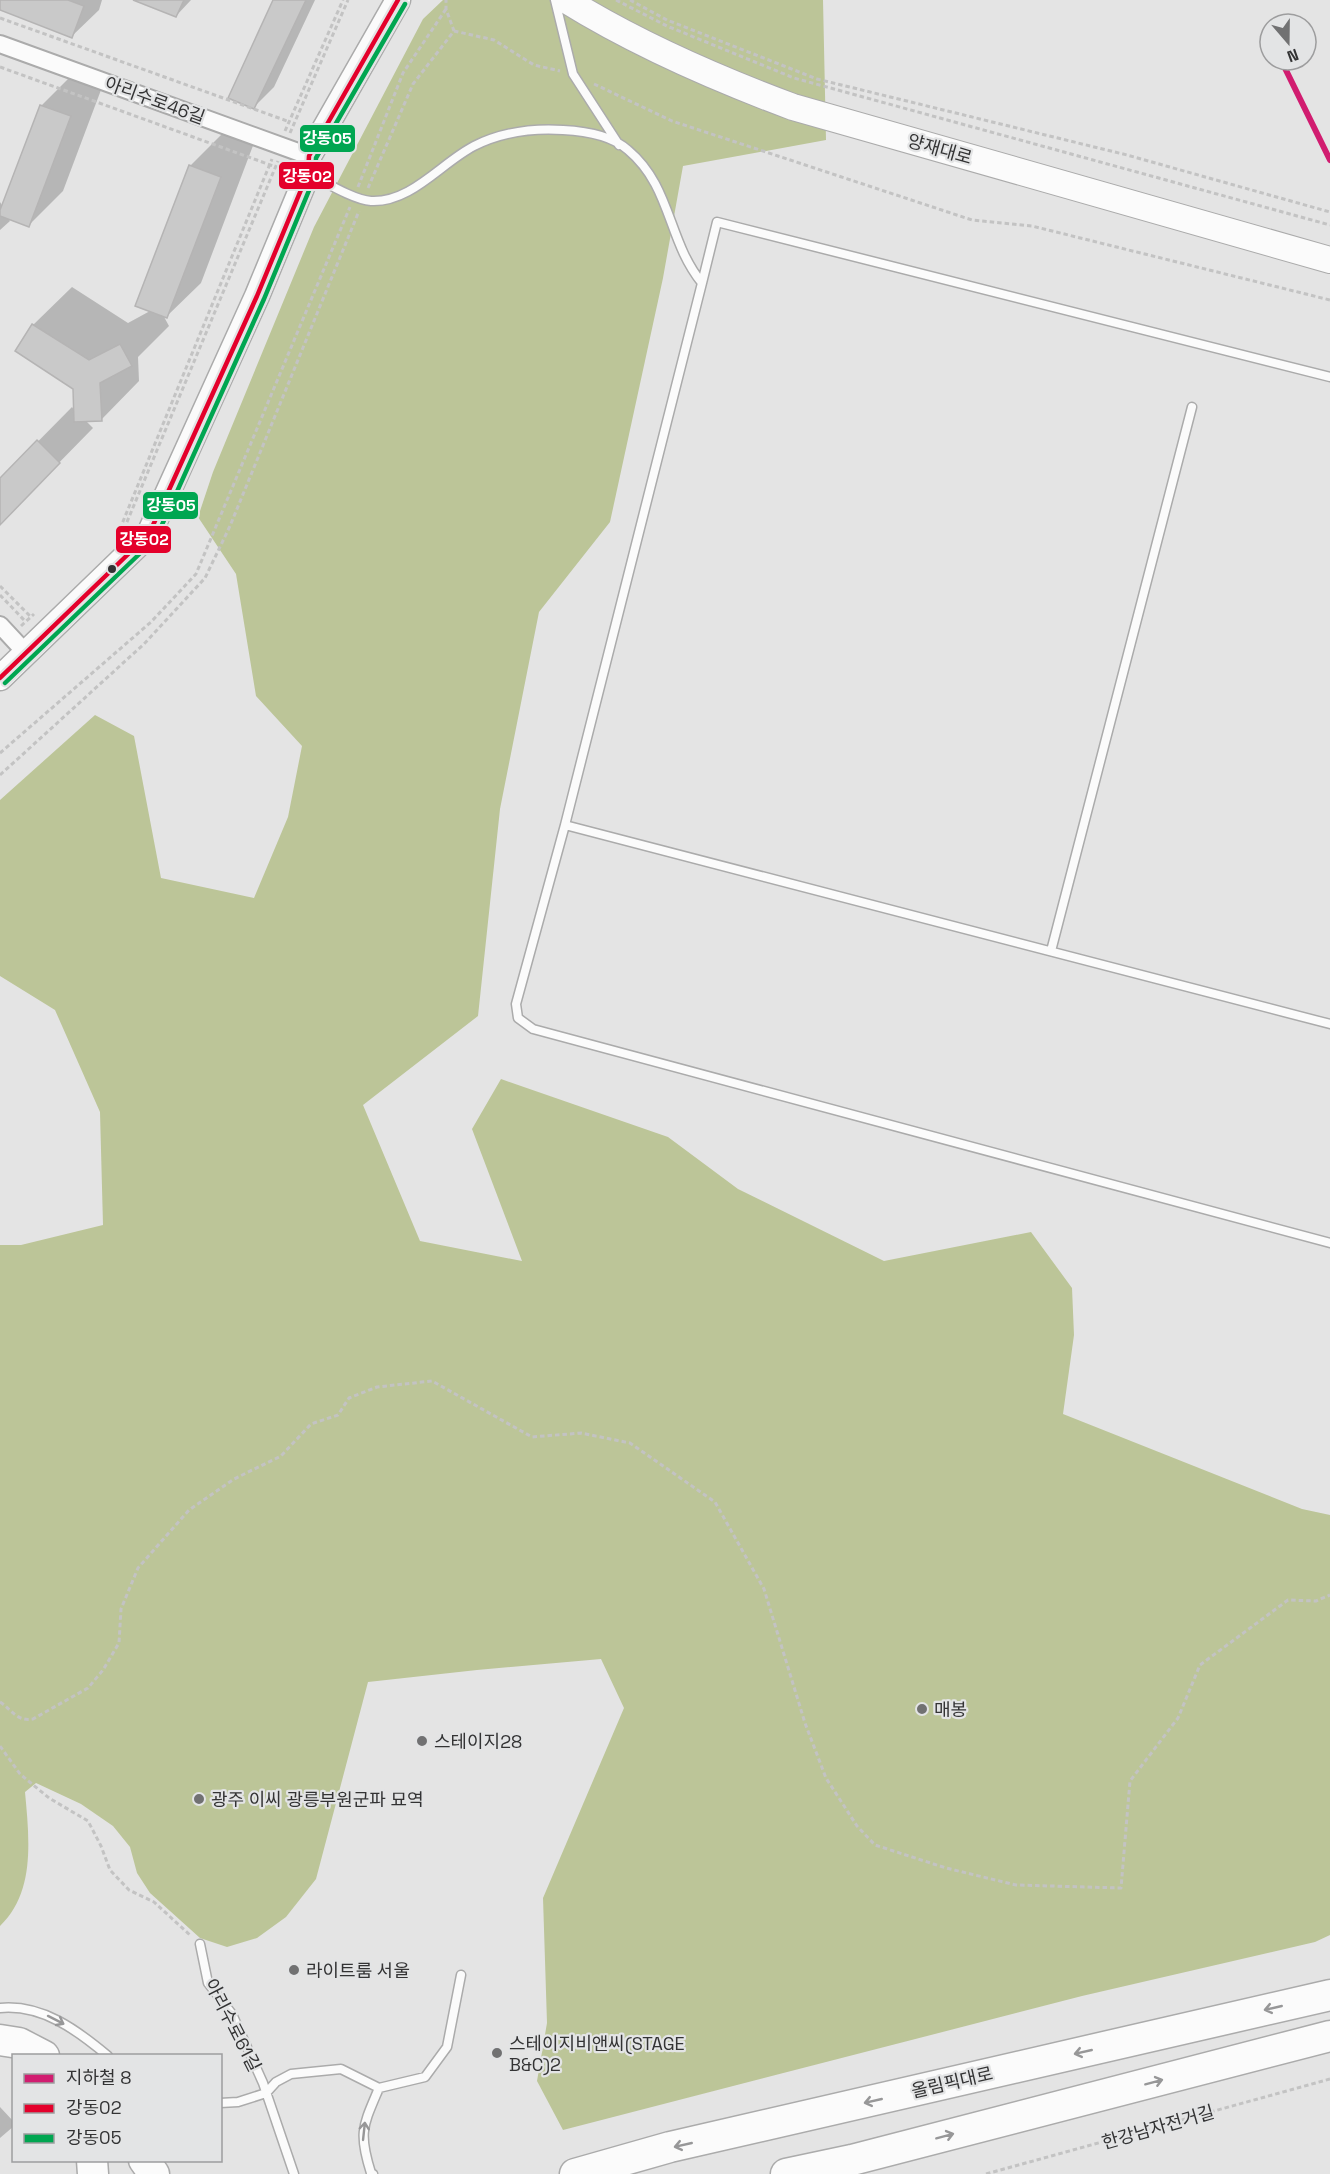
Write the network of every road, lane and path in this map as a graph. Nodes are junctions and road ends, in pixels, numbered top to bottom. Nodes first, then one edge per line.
1 (343, 0) edge
2 (348, 0) edge
3 (398, 0) edge
4 (446, 0) edge
5 (555, 0) edge
6 (566, 0) edge
7 (616, 0) edge
8 (630, 0) edge
9 (446, 9) junction
10 (0, 18) edge
11 (454, 32) junction
12 (0, 44) edge
13 (0, 67) edge
14 (573, 74) junction
15 (292, 122) junction
16 (620, 145) junction
17 (282, 146) junction
18 (269, 164) junction
19 (309, 165) junction
20 (276, 167) junction
21 (354, 196) junction
22 (364, 199) junction
23 (1330, 212) edge
24 (1330, 225) edge
25 (1330, 260) edge
26 (702, 283) junction
27 (1330, 300) edge
28 (1330, 377) edge
29 (1192, 407) dead end
30 (0, 586) edge
31 (0, 595) edge
32 (39, 609) dead end
33 (31, 617) junction
34 (37, 618) dead end
35 (26, 622) junction
36 (29, 626) junction
37 (12, 638) edge
38 (0, 678) edge
39 (0, 753) edge
40 (0, 774) edge
41 (565, 825) junction
42 (1051, 951) junction
43 (1330, 1024) edge
44 (1330, 1243) edge
45 (1330, 1595) edge
46 (0, 1702) edge
47 (0, 1746) edge
48 (200, 1944) joint
49 (461, 1975) dead end
50 (1330, 1995) edge
51 (0, 2008) edge
52 (1330, 2036) edge
53 (0, 2040) edge
54 (42, 2054) edge
55 (107, 2054) edge
56 (1330, 2079) edge
57 (379, 2088) junction
58 (266, 2093) junction
59 (222, 2103) edge
60 (852, 2160) junction
61 (294, 2174) edge
62 (372, 2174) edge
63 (575, 2174) edge
64 (786, 2174) edge
65 (814, 2174) edge
66 (986, 2174) edge

1 - 15 path
2 - 15 path
3 - 19 main road
4 - 9 path
5 - 14 lane
6 - 25 main road, 양재대로
7 - 24 path
8 - 23 path
9 - 11 path
9 - 21 path
10 - 15 path
11 - 14 path
11 - 22 path
12 - 17 street, 아리수로46길
13 - 18 path
14 - 16 lane
14 - 27 path
15 - 17 path
16 - 22 lane
16 - 26 lane
17 - 18 path
17 - 19 street, 아리수로46길
17 - 20 path
18 - 20 path
18 - 20 path
19 - 21 lane
19 - 37 main road
21 - 22 lane
21 - 39 path
22 - 40 path
26 - 28 lane
26 - 41 lane
29 - 42 lane
30 - 33 path
31 - 35 path
32 - 33 path
33 - 35 path
34 - 36 path
35 - 36 path
35 - 37 path
36 - 37 path
37 - 38 main road
41 - 42 lane
41 - 44 lane
42 - 43 lane
45 - 46 path
47 - 48 path
48 - 58 lane, 아리수로61길
49 - 57 lane
50 -> 63 highway, 올림픽대로
51 -> 55 lane
60 -> 52 highway
53 - 54 highway
56 - 66 path, 한강남자전거길
57 - 58 lane
62 -> 57 lane
58 - 59 lane
58 - 61 lane, 아리수로61길
60 - 64 highway
60 - 65 highway

